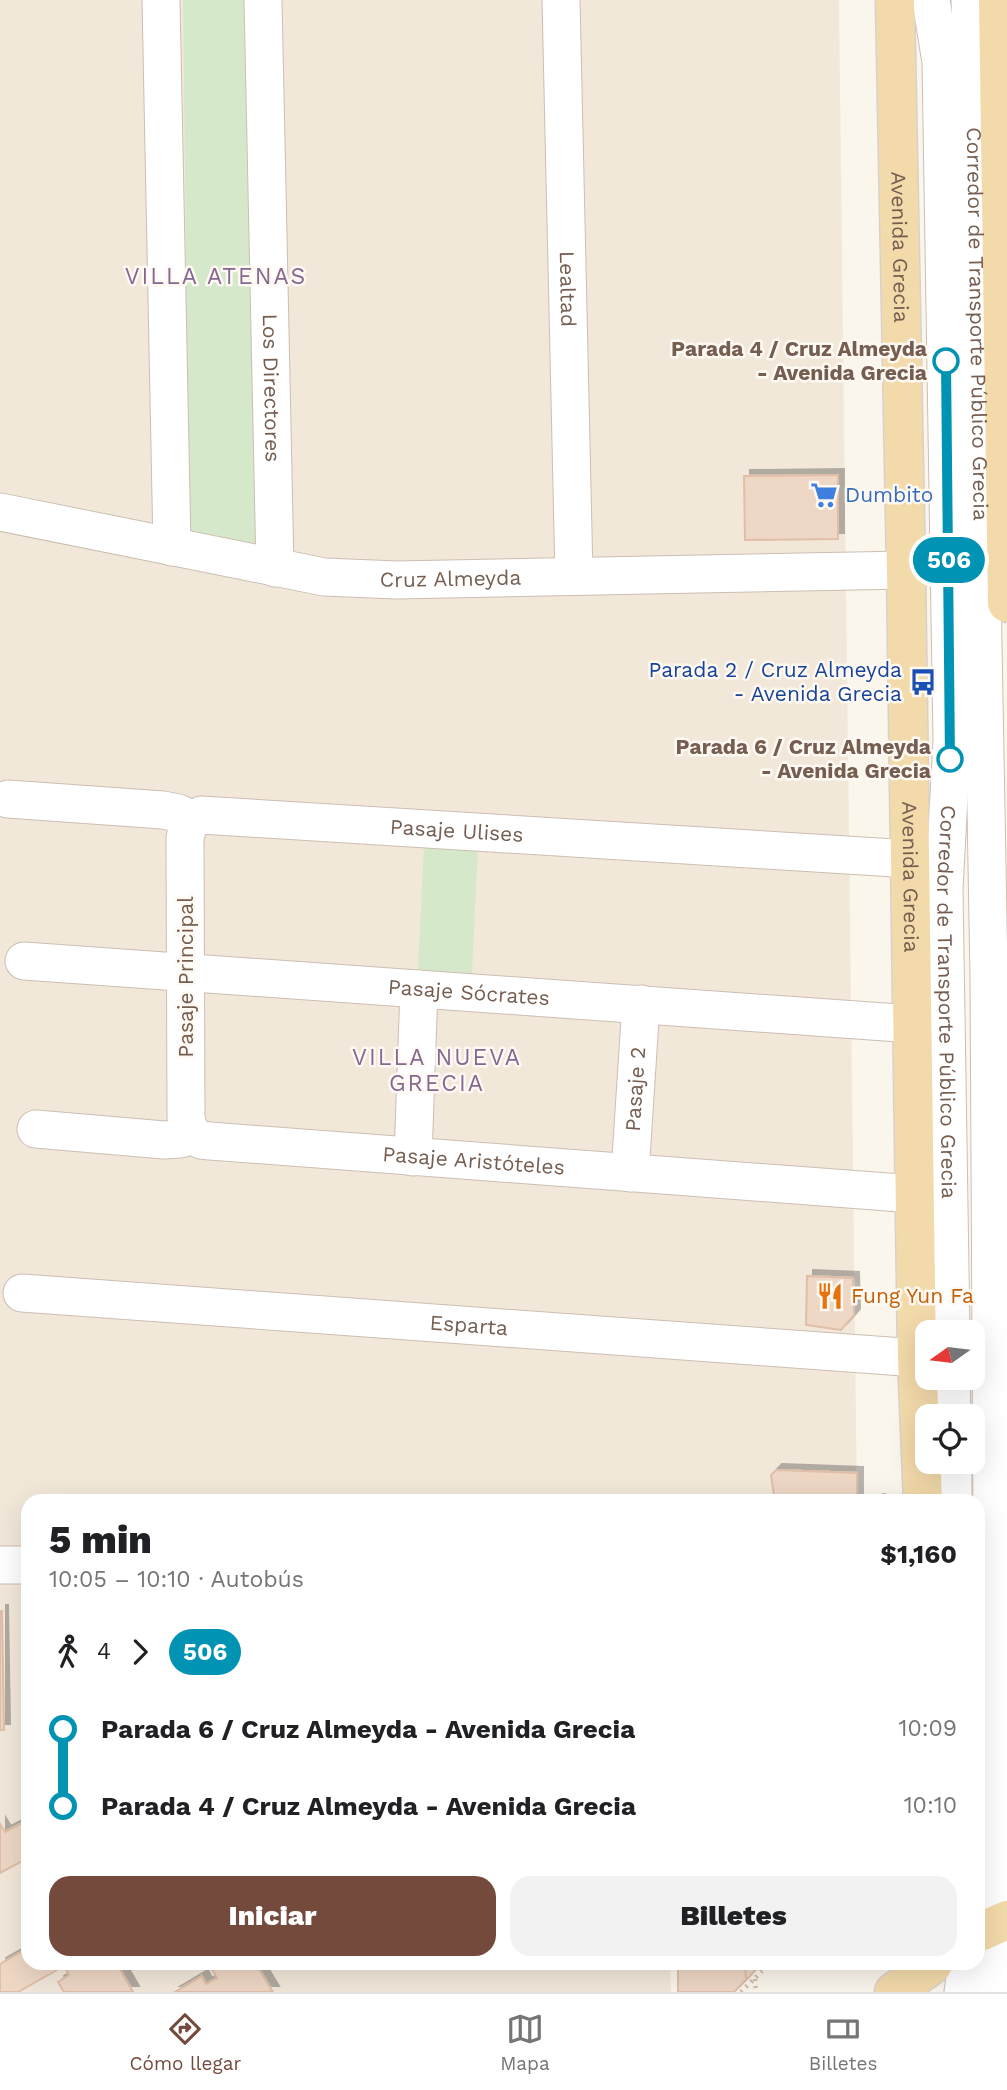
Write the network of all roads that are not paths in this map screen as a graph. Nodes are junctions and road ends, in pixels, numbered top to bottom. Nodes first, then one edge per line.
1 (161, 0) edge
2 (263, 0) edge
3 (561, 0) edge
4 (895, 0) edge
5 (931, 0) edge
6 (993, 11) edge
7 (0, 512) edge
8 (172, 547) junction
9 (275, 568) junction
10 (906, 570) junction
11 (1007, 570) edge
12 (574, 576) junction
13 (1007, 603) edge
14 (8, 799) dead end
15 (192, 820) junction
16 (911, 859) junction
17 (24, 961) dead end
18 (186, 972) junction
19 (419, 989) junction
20 (642, 1004) junction
21 (913, 1024) junction
22 (36, 1129) dead end
23 (193, 1135) junction
24 (413, 1157) junction
25 (630, 1173) junction
26 (914, 1194) junction
27 (22, 1293) dead end
28 (916, 1320) edge
29 (951, 1320) edge
30 (915, 1358) edge
31 (918, 1390) edge
32 (953, 1474) edge
33 (923, 1494) edge
34 (953, 1494) edge
35 (0, 1565) edge
36 (21, 1565) edge
37 (993, 1926) edge
38 (922, 1970) edge
39 (966, 1970) edge
40 (901, 1981) edge
41 (963, 1992) edge
42 (990, 1992) edge

1 - 8 street
2 - 9 street, Los Directores
3 - 12 street, Lealtad
4 - 10 main road, Avenida Grecia
5 - 29 street, Corredor de Transporte Público Grecia
6 - 11 main road
6 - 37 street, Corredor de Transporte Público Grecia
7 - 8 street, Cruz Almeyda
8 - 9 street, Cruz Almeyda
9 - 12 street, Cruz Almeyda
10 - 12 street, Cruz Almeyda
10 - 16 main road, Avenida Grecia
11 - 13 main road
14 - 15 street, Pasaje Ulises
15 - 16 street, Pasaje Ulises
15 - 18 street, Pasaje Principal
16 - 21 main road, Avenida Grecia
17 - 18 street, Pasaje Sócrates
18 - 19 street, Pasaje Sócrates
18 - 23 street, Pasaje Principal
19 - 20 street, Pasaje Sócrates
19 - 24 street
20 - 21 street, Pasaje Sócrates
20 - 25 street, Pasaje 2
21 - 26 main road, Avenida Grecia
22 - 23 street, Pasaje Aristóteles
23 - 24 street, Pasaje Aristóteles
24 - 25 street, Pasaje Aristóteles
25 - 26 street, Pasaje Aristóteles
26 - 28 main road, Avenida Grecia
27 - 30 street, Esparta
31 - 33 main road, Avenida Grecia
32 - 34 street
35 - 36 street
37 - 42 street, Corredor de Transporte Público Grecia
38 - 40 main road
39 - 41 street

